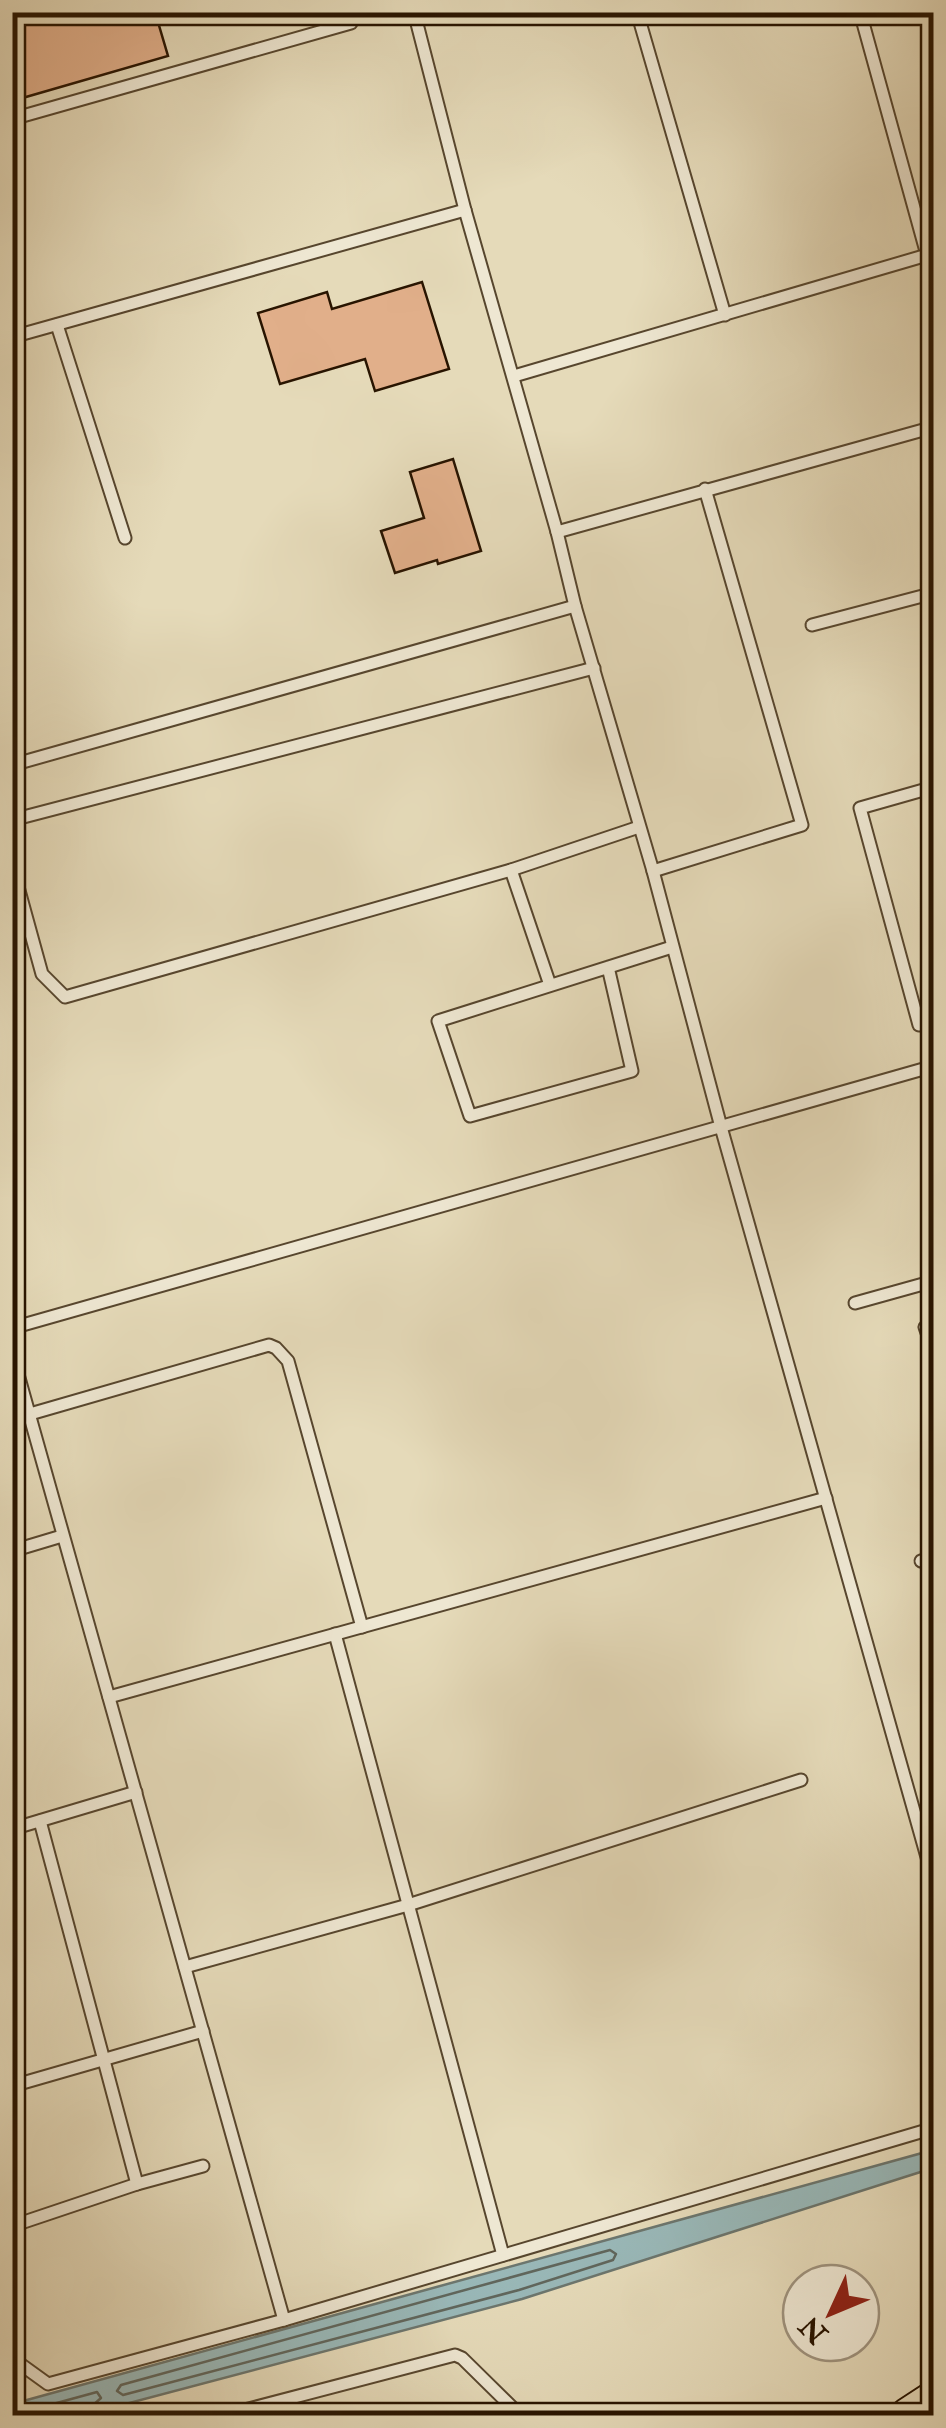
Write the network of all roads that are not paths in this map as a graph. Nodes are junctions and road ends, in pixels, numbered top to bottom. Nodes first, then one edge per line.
1 (414, 12) edge
2 (637, 12) edge
3 (860, 12) edge
4 (350, 22) dead end
5 (12, 119) edge
6 (466, 210) junction
7 (930, 254) edge
8 (725, 315) junction
9 (57, 325) junction
10 (12, 338) edge
11 (514, 376) junction
12 (934, 426) edge
13 (705, 489) junction
14 (558, 532) junction
15 (125, 538) dead end
16 (934, 592) edge
17 (575, 606) junction
18 (812, 625) dead end
19 (594, 668) junction
20 (12, 765) edge
21 (934, 788) edge
22 (12, 820) edge
23 (639, 827) junction
24 (12, 865) edge
25 (511, 870) junction
26 (652, 871) junction
27 (672, 947) junction
28 (608, 967) junction
29 (550, 986) junction
30 (919, 1025) dead end
31 (934, 1066) edge
32 (721, 1127) junction
33 (934, 1281) edge
34 (855, 1303) dead end
35 (925, 1326) dead end
36 (12, 1328) edge
37 (12, 1354) edge
38 (934, 1354) edge
39 (30, 1414) junction
40 (826, 1498) junction
41 (62, 1536) junction
42 (12, 1550) edge
43 (362, 1627) junction
44 (335, 1634) junction
45 (109, 1697) junction
46 (800, 1780) dead end
47 (136, 1792) junction
48 (12, 1808) edge
49 (40, 1821) junction
50 (15, 1828) edge
51 (934, 1882) edge
52 (408, 1905) junction
53 (185, 1966) junction
54 (203, 2031) junction
55 (104, 2060) junction
56 (12, 2086) edge
57 (934, 2128) edge
58 (202, 2166) dead end
59 (137, 2184) junction
60 (12, 2226) edge
61 (503, 2255) junction
62 (284, 2320) junction
63 (12, 2358) edge
64 (222, 2416) edge
65 (521, 2416) edge

1 - 6 lane
2 - 8 lane
3 - 7 lane
4 - 5 lane
6 - 9 lane
6 - 11 lane
7 - 8 lane
8 - 11 lane
9 - 10 lane
9 - 15 lane
11 - 14 lane
12 - 13 lane
13 - 14 lane
13 - 26 lane
14 - 17 lane
16 - 18 lane
17 - 19 lane
17 - 20 lane
19 - 22 lane
19 - 23 lane
21 - 30 lane
23 - 25 lane
23 - 26 lane
24 - 25 lane
25 - 29 lane
26 - 27 lane
27 - 28 lane
27 - 32 lane
28 - 29 lane
28 - 29 lane
31 - 32 lane
32 - 36 lane
32 - 40 lane
33 - 34 lane
35 - 38 lane
37 - 39 lane
39 - 41 lane
39 - 43 lane
40 - 43 lane
40 - 51 lane
41 - 42 lane
41 - 45 lane
43 - 44 lane
44 - 45 lane
44 - 52 lane
45 - 47 lane
46 - 52 lane
47 - 49 lane
47 - 53 lane
48 - 50 lane
49 - 50 lane
49 - 55 lane
52 - 53 lane
52 - 61 lane
53 - 54 lane
54 - 55 lane
54 - 62 lane
55 - 56 lane
55 - 59 lane
57 - 61 lane
58 - 59 lane
59 - 60 lane
61 - 62 lane
62 - 63 lane
64 - 65 lane

